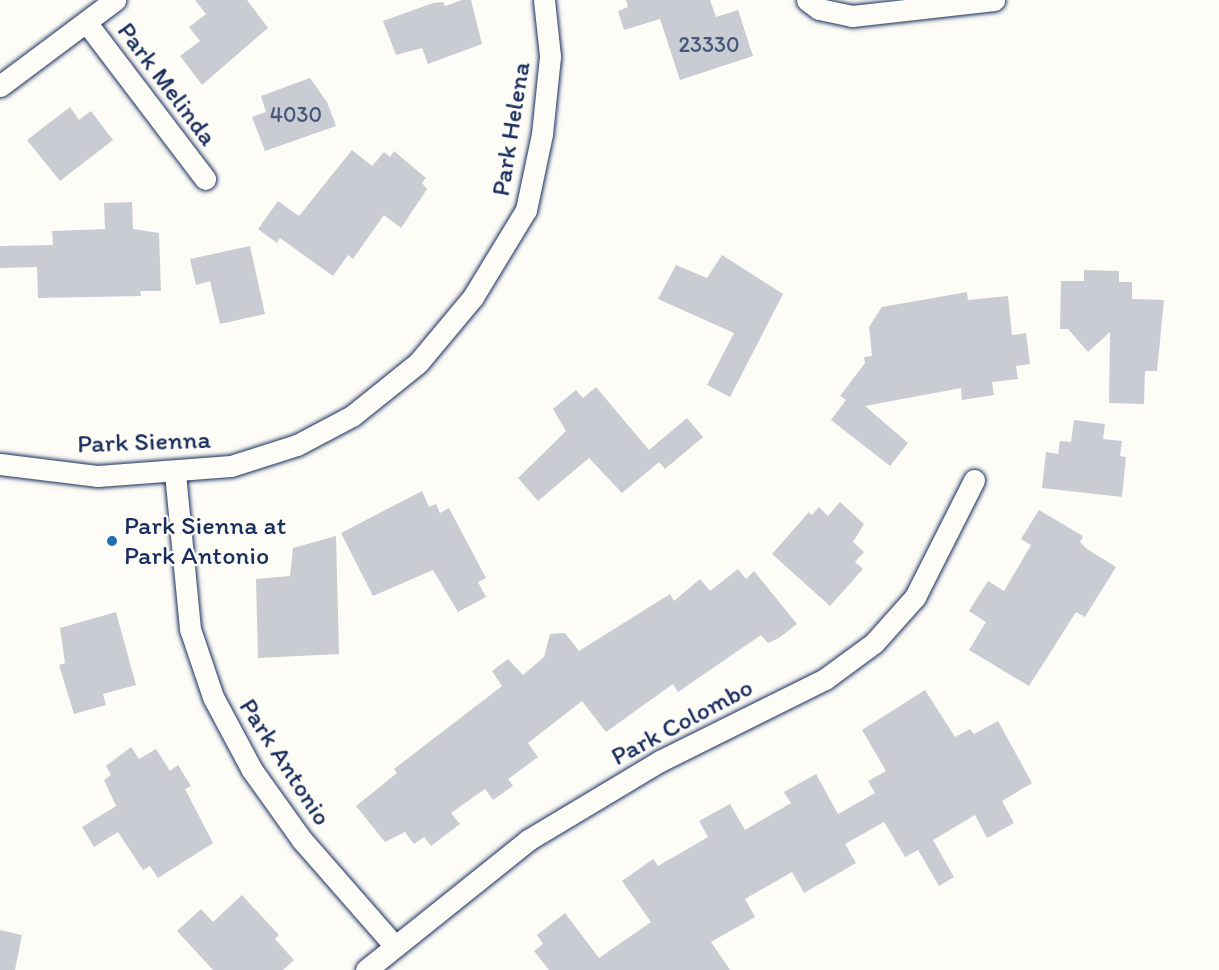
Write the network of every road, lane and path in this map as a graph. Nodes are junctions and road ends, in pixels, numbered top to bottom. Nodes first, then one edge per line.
1 (115, 0) edge
2 (544, 0) edge
3 (807, 0) edge
4 (994, 0) edge
5 (86, 22) junction
6 (0, 86) edge
7 (205, 178) dead end
8 (351, 416) joint
9 (0, 464) edge
10 (175, 473) junction
11 (974, 480) dead end
12 (394, 945) junction
13 (366, 970) edge

1 - 5 street
2 - 8 street, Park Helena
3 - 4 street
5 - 6 street
5 - 7 street, Park Melinda
8 - 10 street, Park Sienna
9 - 10 street, Park Sienna
10 - 12 street, Park Antonio
11 - 12 street, Park Colombo
12 - 13 street, Park Colombo

